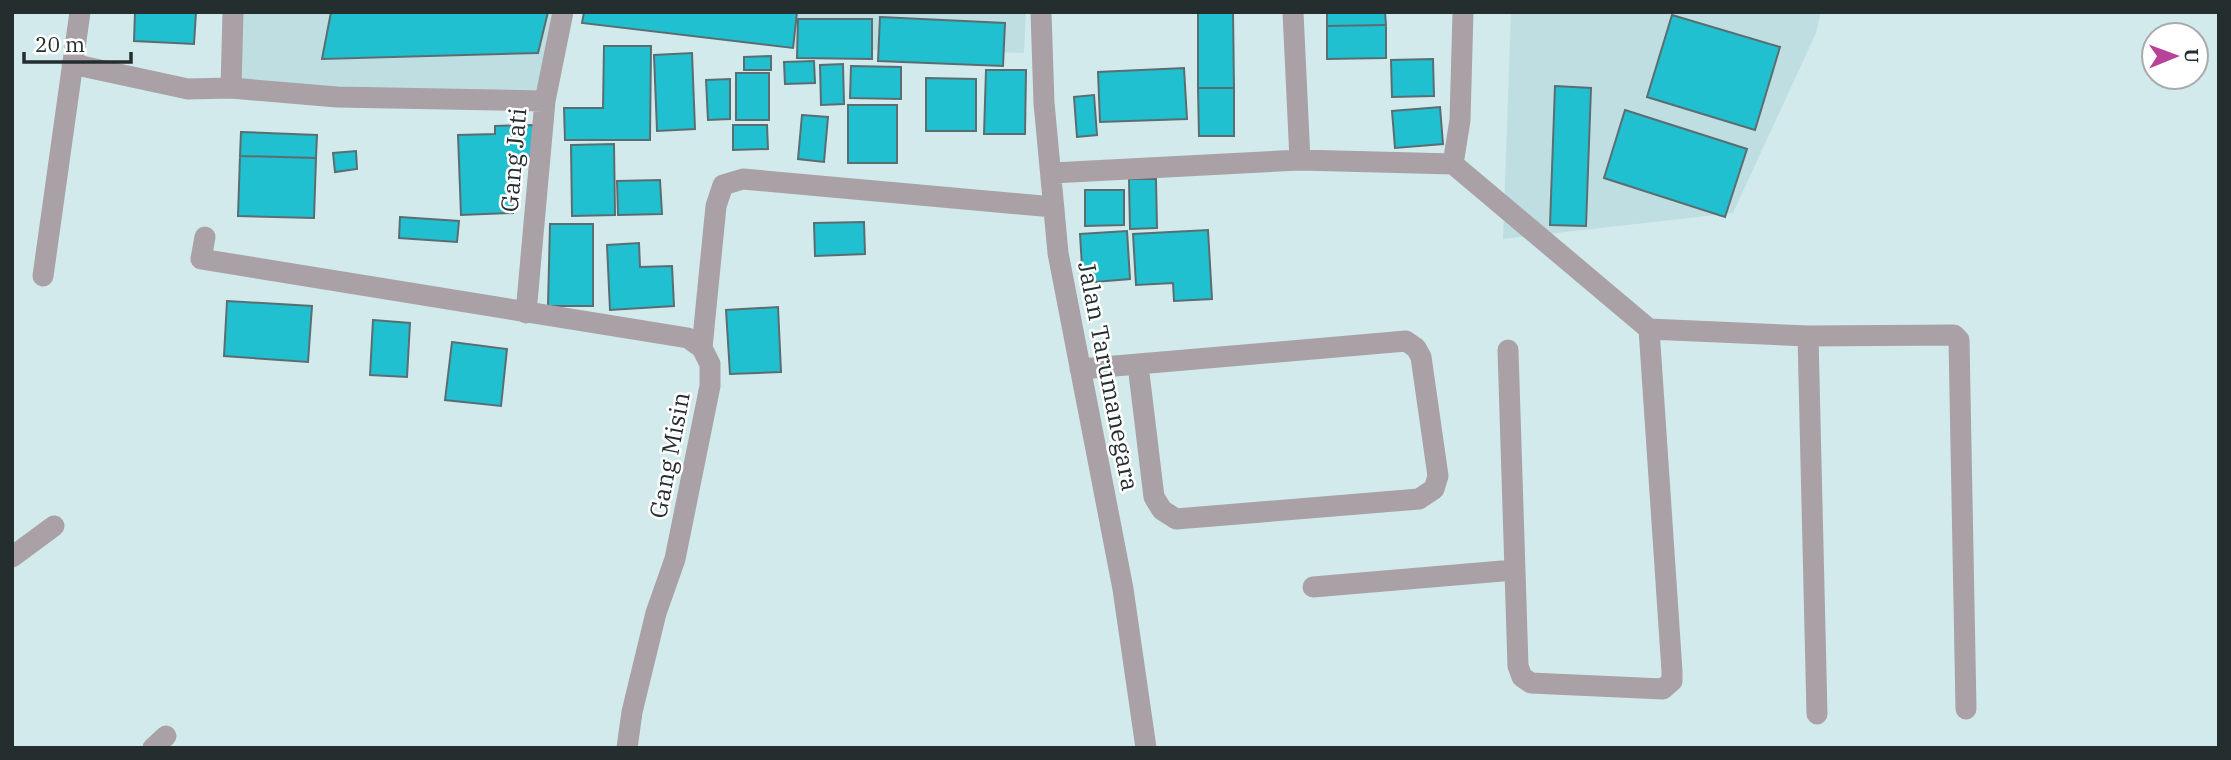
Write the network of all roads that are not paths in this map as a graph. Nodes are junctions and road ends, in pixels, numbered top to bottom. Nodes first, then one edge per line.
1 (80, 12) edge
2 (233, 12) edge
3 (563, 12) edge
4 (1041, 12) edge
5 (1293, 12) edge
6 (1463, 12) edge
7 (72, 64) junction
8 (231, 88) junction
9 (545, 101) junction
10 (1300, 160) junction
11 (1453, 164) junction
12 (1052, 173) junction
13 (1053, 207) junction
14 (205, 237) dead end
15 (43, 276) dead end
16 (526, 313) junction
17 (1648, 329) junction
18 (1808, 336) junction
19 (702, 348) junction
20 (1508, 350) dead end
21 (1138, 365) junction
22 (1080, 369) junction
23 (54, 526) dead end
24 (12, 557) edge
25 (1514, 570) junction
26 (1313, 587) dead end
27 (1966, 709) dead end
28 (1816, 714) dead end
29 (627, 748) edge
30 (1146, 748) edge

1 - 7 street
2 - 8 street
3 - 9 street, Gang Jati
4 - 12 street, Jalan Tarumanegara
5 - 10 street
6 - 11 street
7 - 8 street
7 - 15 street
8 - 9 street
9 - 16 street, Gang Jati
10 - 11 street
10 - 12 street
11 - 17 street
12 - 13 street, Jalan Tarumanegara
13 - 19 street, Gang Misin
13 - 22 street, Jalan Tarumanegara
14 - 16 street
16 - 19 street
17 - 18 street
17 - 25 street
18 - 27 street
18 - 28 street
19 - 29 street, Gang Misin
20 - 25 street
21 - 21 street
21 - 22 street
22 - 30 street, Jalan Tarumanegara
23 - 24 street
25 - 26 street

